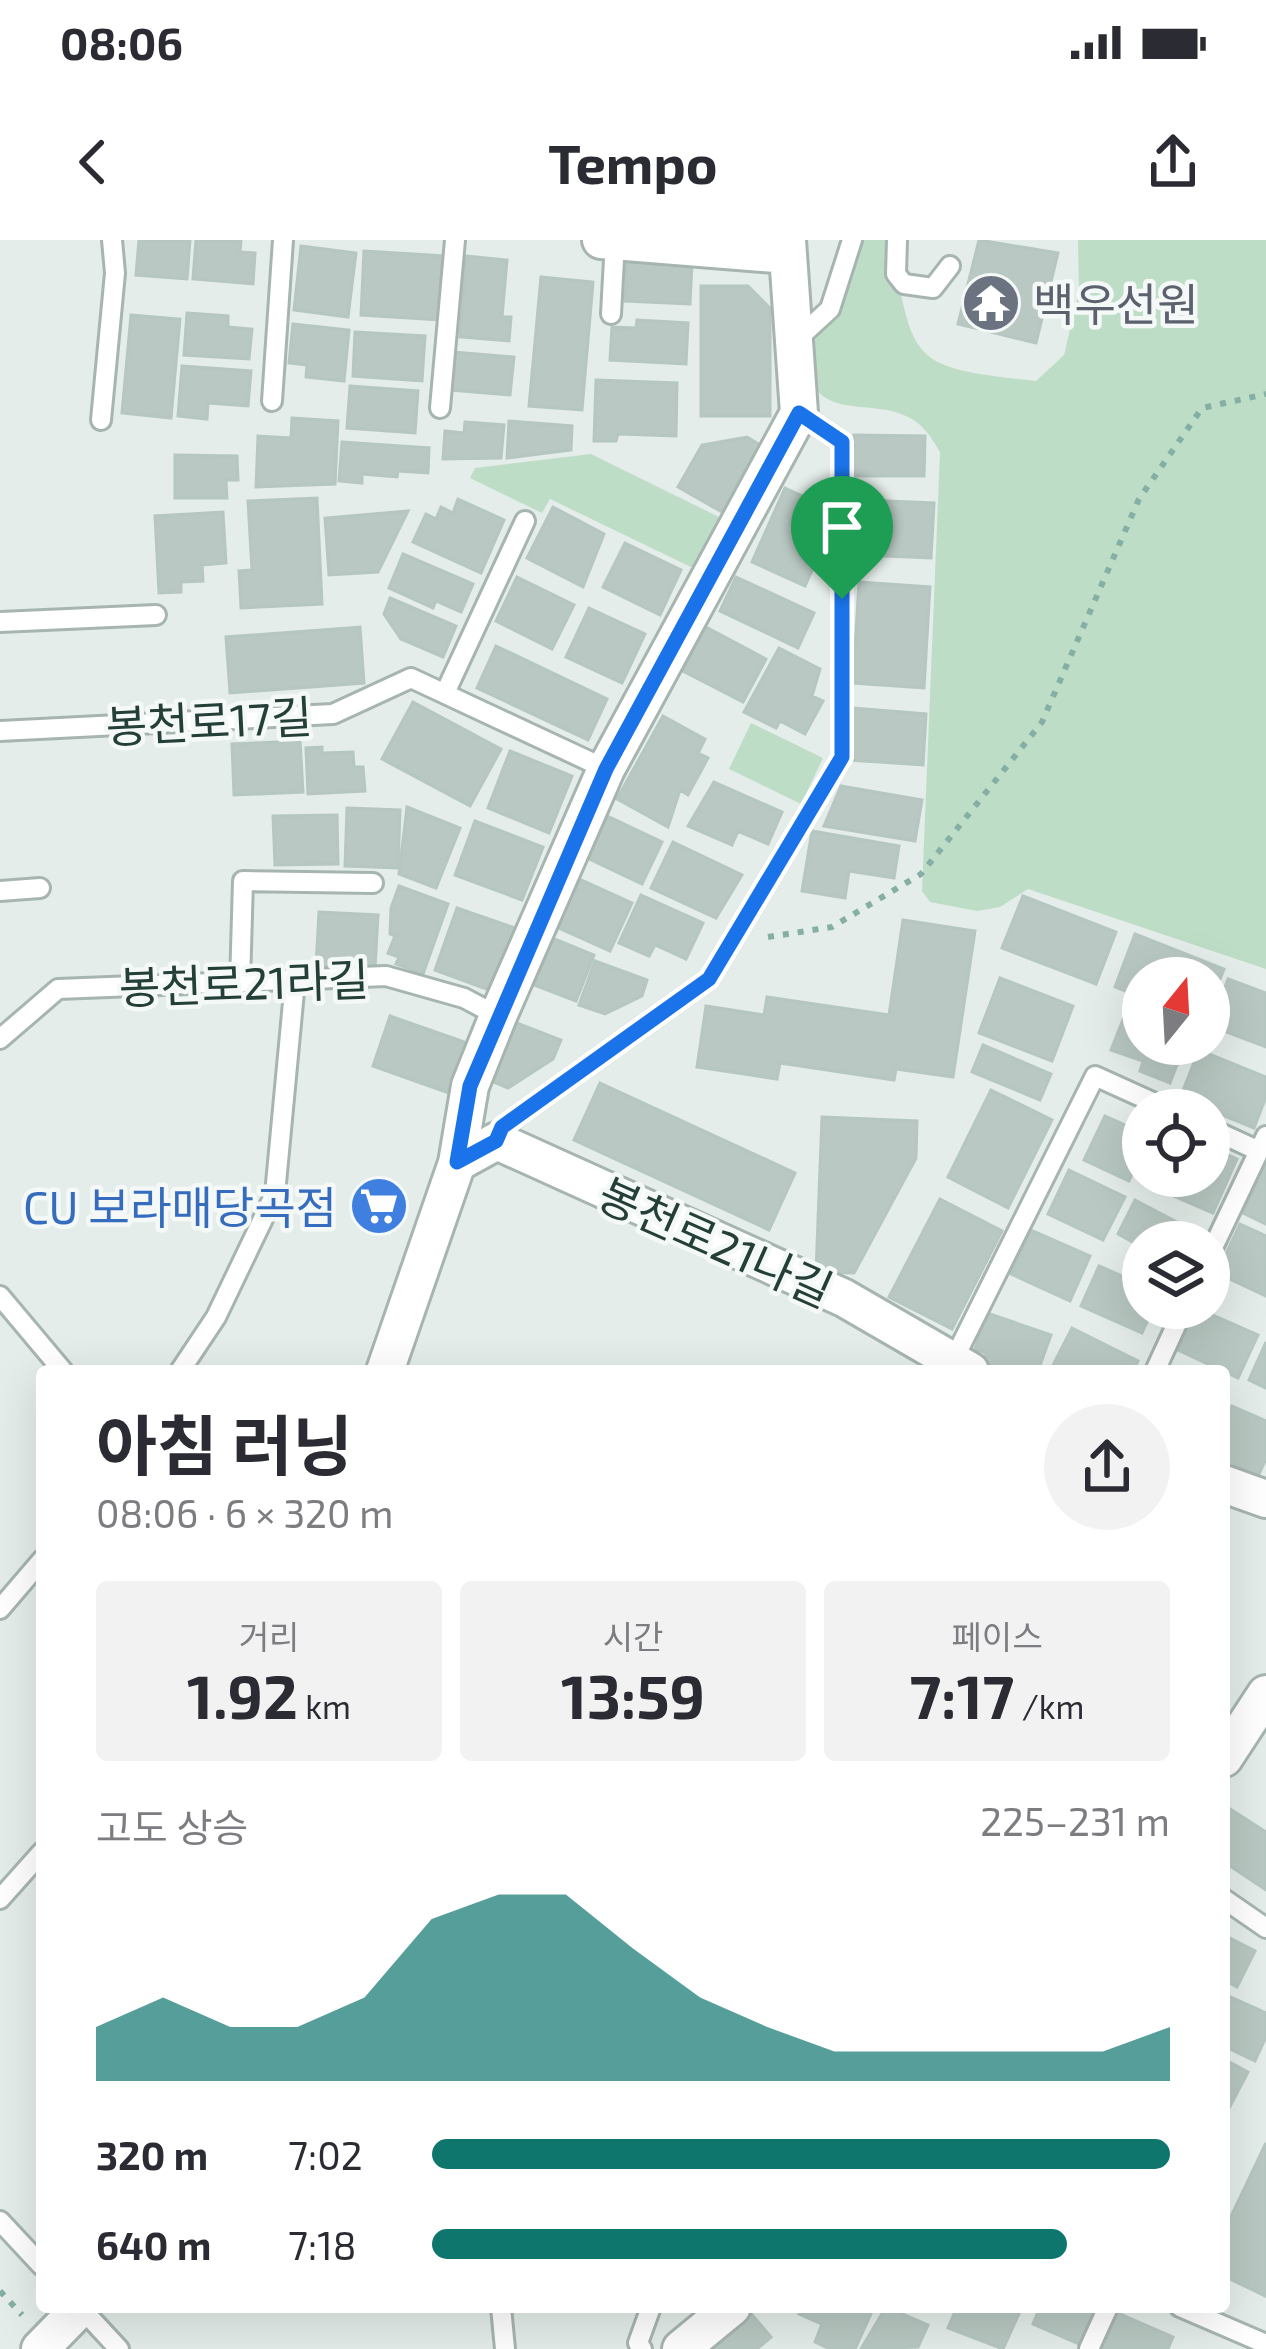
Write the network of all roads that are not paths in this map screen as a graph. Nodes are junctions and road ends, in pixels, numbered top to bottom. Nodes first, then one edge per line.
1 (112, 240) edge
2 (283, 240) edge
3 (455, 240) edge
4 (852, 240) edge
5 (897, 240) edge
6 (618, 241) edge
7 (787, 248) edge
8 (950, 266) dead end
9 (611, 314) dead end
10 (793, 343) junction
11 (272, 401) dead end
12 (440, 409) dead end
13 (799, 413) junction
14 (100, 420) dead end
15 (525, 521) dead end
16 (156, 615) dead end
17 (0, 622) edge
18 (445, 693) junction
19 (0, 731) edge
20 (606, 769) junction
21 (373, 883) dead end
22 (40, 888) dead end
23 (0, 891) edge
24 (295, 981) junction
25 (240, 983) junction
26 (498, 1016) junction
27 (0, 1040) edge
28 (1124, 1089) edge
29 (1230, 1134) edge
30 (496, 1141) junction
31 (1263, 1143) edge
32 (457, 1162) junction
33 (1226, 1221) edge
34 (0, 1295) edge
35 (1174, 1329) edge
36 (58, 1365) edge
37 (184, 1365) edge
38 (387, 1365) edge
39 (959, 1365) edge
40 (961, 1365) edge
41 (1157, 1365) edge
42 (1230, 1486) edge
43 (1266, 1499) edge
44 (36, 1567) edge
45 (0, 1609) edge
46 (1266, 1694) edge
47 (1230, 1749) edge
48 (36, 1859) edge
49 (0, 1899) edge
50 (1230, 1903) edge
51 (1266, 1928) edge
52 (0, 2221) edge
53 (36, 2260) edge
54 (75, 2313) edge
55 (86, 2313) edge
56 (502, 2313) edge
57 (649, 2313) edge
58 (725, 2313) edge
59 (1105, 2313) edge
60 (1194, 2313) edge
61 (1266, 2344) edge
62 (40, 2349) edge
63 (119, 2349) edge
64 (505, 2349) edge
65 (642, 2349) edge
66 (681, 2349) edge
67 (1089, 2349) edge

1 - 14 lane
2 - 11 lane
3 - 12 lane
4 - 10 lane
5 - 8 lane
6 - 7 street
6 - 9 lane
7 - 10 street
10 - 13 street
13 - 20 street
13 - 30 lane
15 - 18 lane
16 - 17 lane
18 - 19 lane, 봉천로17길
18 - 20 lane, 봉천로17길
20 - 26 street
21 - 25 lane
22 - 23 lane
24 - 25 lane, 봉천로21라길
24 - 26 lane, 봉천로21라길
24 - 37 lane
25 - 27 lane, 봉천로21라길
26 - 32 street
28 - 40 lane
29 - 31 lane
30 - 32 street
30 - 39 street, 봉천로21나길
31 - 33 lane
32 - 38 street
34 - 36 lane
35 - 41 lane
42 - 43 street
44 - 45 lane
46 - 47 street
48 - 49 lane
50 - 51 lane
52 - 53 lane
54 - 62 street
55 - 63 lane
56 - 64 lane
57 - 65 lane
58 - 66 street
59 - 67 lane
60 - 61 lane

